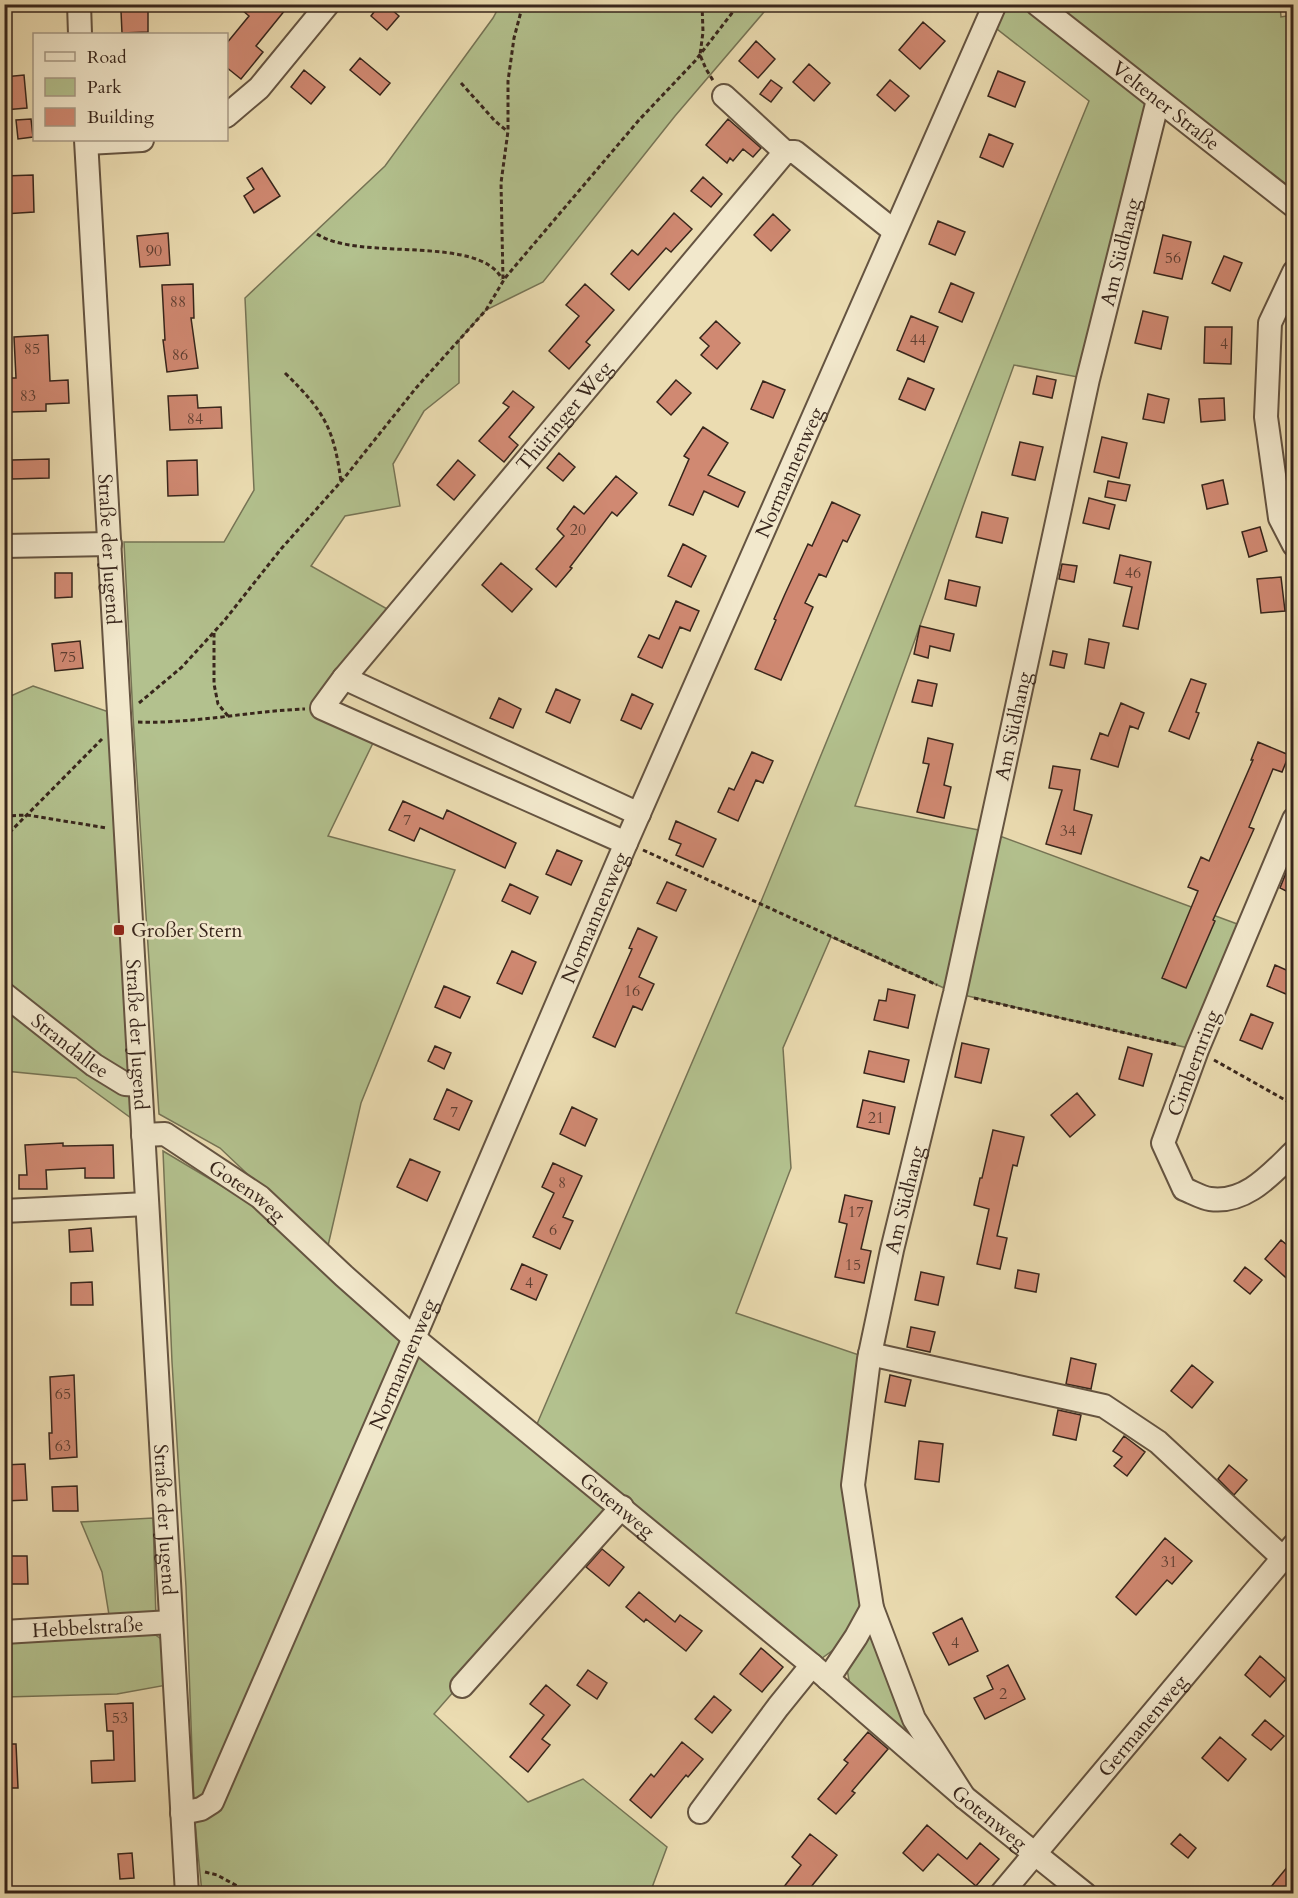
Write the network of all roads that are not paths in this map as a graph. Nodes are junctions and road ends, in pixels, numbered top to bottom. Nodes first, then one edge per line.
1 (79, 4) edge
2 (328, 4) edge
3 (995, 4) edge
4 (1037, 4) edge
5 (80, 33) edge
6 (724, 96) road end
7 (1158, 100) junction
8 (228, 114) edge
9 (87, 141) edge
10 (785, 152) junction
11 (1293, 206) edge
12 (894, 231) junction
13 (1293, 272) edge
14 (110, 544) junction
15 (1293, 545) edge
16 (4, 546) edge
17 (344, 678) junction
18 (639, 814) junction
19 (1293, 819) edge
20 (626, 843) junction
21 (4, 994) edge
22 (141, 1085) junction
23 (143, 1135) junction
24 (1293, 1152) edge
25 (147, 1204) junction
26 (4, 1211) edge
27 (414, 1338) junction
28 (870, 1354) junction
29 (622, 1507) junction
30 (1288, 1551) edge
31 (872, 1608) junction
32 (171, 1622) junction
33 (4, 1632) edge
34 (820, 1672) junction
35 (462, 1686) dead end
36 (964, 1797) junction
37 (182, 1812) junction
38 (700, 1812) dead end
39 (1034, 1853) junction
40 (187, 1893) edge
41 (1001, 1893) edge
42 (1085, 1893) edge

1 - 5 street
2 - 8 street
3 - 12 street, Normannenweg
4 - 7 street, Veltener Straße
6 - 10 street
7 - 11 street, Veltener Straße
7 - 28 street, Am Südhang
9 - 14 street, Straße der Jugend
10 - 12 street
10 - 17 street, Thüringer Weg
12 - 18 street, Normannenweg
13 - 15 street
14 - 16 street
14 - 22 street, Straße der Jugend
17 - 18 street
17 - 20 street, Thüringer Weg
18 - 20 street, Normannenweg
19 - 24 street, Cimbernring
20 - 27 street, Normannenweg
21 - 22 street, Strandallee
22 - 23 street, Straße der Jugend
23 - 25 street, Straße der Jugend
23 - 27 street, Gotenweg
25 - 26 street
25 - 32 street, Straße der Jugend
27 - 29 street, Gotenweg
27 - 37 street, Normannenweg
28 - 30 street, Germanenweg
28 - 31 street, Am Südhang
29 - 34 street, Gotenweg
29 - 35 street
30 - 39 street, Germanenweg
31 - 34 street
31 - 36 street, Am Südhang
32 - 33 street, Hebbelstraße
32 - 37 street, Straße der Jugend
34 - 36 street, Gotenweg
34 - 38 street
36 - 39 street, Gotenweg
37 - 40 street, Straße der Jugend
39 - 41 street, Germanenweg
39 - 42 street, Gotenweg

